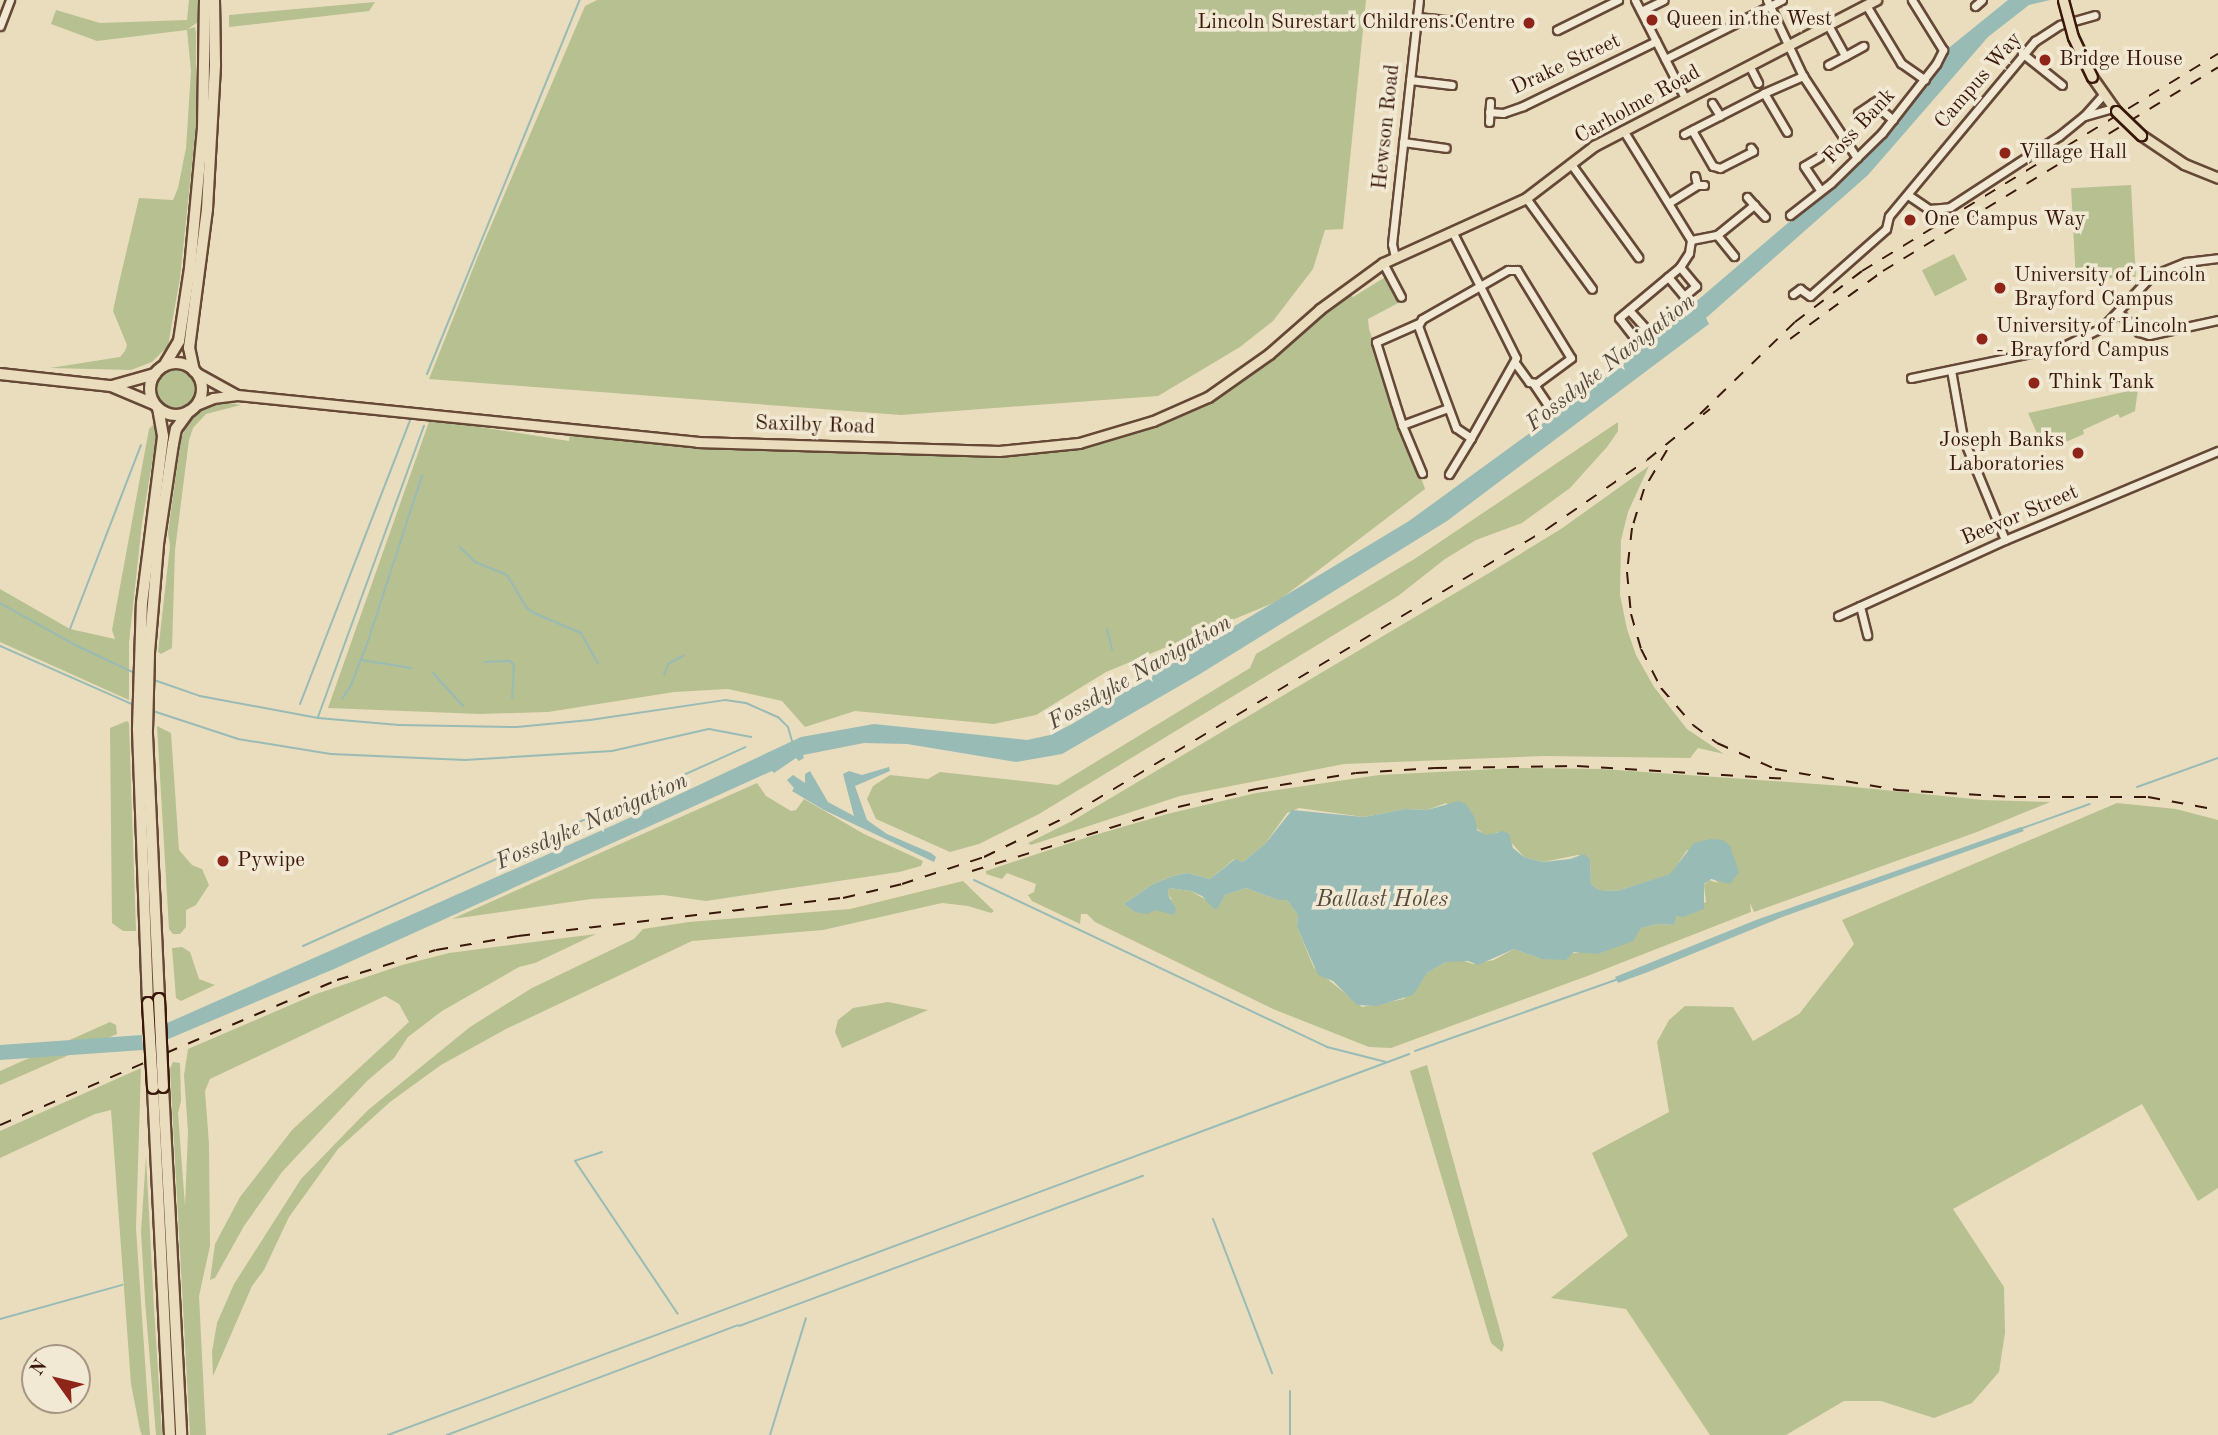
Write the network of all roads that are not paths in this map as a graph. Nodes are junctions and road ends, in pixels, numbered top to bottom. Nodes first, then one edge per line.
1 (10, 0) edge
2 (205, 0) edge
3 (214, 0) edge
4 (1419, 0) edge
5 (1618, 0) edge
6 (1635, 0) edge
7 (1664, 0) edge
8 (1782, 0) edge
9 (1876, 0) edge
10 (1912, 0) edge
11 (2063, 0) edge
12 (1769, 3) edge
13 (1866, 5) junction
14 (1641, 11) junction
15 (2095, 15) dead end
16 (1417, 17) junction
17 (1458, 21) dead end
18 (1828, 25) junction
19 (0, 26) edge
20 (1557, 30) dead end
21 (1656, 41) junction
22 (1790, 44) junction
23 (1863, 46) dead end
24 (2022, 53) junction
25 (1845, 56) junction
26 (1665, 59) junction
27 (1749, 65) junction
28 (1828, 65) dead end
29 (1803, 76) junction
30 (1410, 80) junction
31 (1925, 80) junction
32 (1758, 83) dead end
33 (1452, 85) dead end
34 (2062, 85) dead end
35 (1765, 93) junction
36 (2103, 95) junction
37 (1882, 97) dead end
38 (1685, 98) junction
39 (1490, 102) dead end
40 (1712, 103) dead end
41 (1873, 103) junction
42 (2114, 110) junction
43 (1489, 112) junction
44 (1858, 113) dead end
45 (1720, 116) junction
46 (2084, 116) junction
47 (1893, 120) junction
48 (1489, 122) dead end
49 (1694, 129) junction
50 (1623, 130) junction
51 (1787, 132) dead end
52 (1684, 134) dead end
53 (1403, 142) junction
54 (1446, 148) dead end
55 (1751, 148) dead end
56 (1819, 157) dead end
57 (1857, 158) junction
58 (1571, 164) junction
59 (2218, 178) edge
60 (1699, 182) dead end
61 (1820, 190) junction
62 (1908, 195) junction
63 (1747, 197) dead end
64 (1526, 198) junction
65 (1670, 202) junction
66 (1754, 205) junction
67 (1790, 215) dead end
68 (1765, 217) dead end
69 (1453, 233) junction
70 (1717, 235) junction
71 (1691, 240) junction
72 (1734, 256) dead end
73 (1395, 257) junction
74 (1637, 257) dead end
75 (2218, 258) edge
76 (1384, 263) junction
77 (1680, 267) junction
78 (1668, 277) junction
79 (1480, 286) junction
80 (1348, 287) joint
81 (1592, 289) dead end
82 (1793, 294) dead end
83 (1401, 297) dead end
84 (1629, 310) dead end
85 (2118, 312) junction
86 (2218, 320) edge
87 (1419, 323) junction
88 (1516, 363) junction
89 (164, 366) junction
90 (1951, 370) junction
91 (194, 371) junction
92 (0, 374) edge
93 (155, 374) junction
94 (1911, 378) dead end
95 (1533, 383) junction
96 (111, 386) junction
97 (236, 395) junction
98 (156, 406) junction
99 (1549, 407) dead end
100 (192, 408) junction
101 (1448, 408) junction
102 (1402, 425) junction
103 (1471, 438) junction
104 (2218, 450) edge
105 (1422, 472) dead end
106 (1449, 474) dead end
107 (2005, 540) junction
108 (1860, 606) junction
109 (1838, 616) dead end
110 (1867, 635) dead end
111 (144, 651) junction
112 (158, 1087) junction
113 (170, 1435) edge
114 (181, 1435) edge

1 - 19 street
2 - 89 highway
3 - 91 highway
4 - 16 street, Hewson Road
5 - 20 street
6 - 14 street
7 - 14 street
8 - 12 street
9 - 13 main road, Carholme Road
10 - 31 street, Foss Bank
11 - 36 main road, bridge
12 - 22 street
12 - 26 street
13 - 18 main road, Carholme Road
13 - 31 street
14 - 21 street
15 - 24 street, Campus Way
16 - 17 street
16 - 30 street, Hewson Road
18 - 22 main road, Carholme Road
18 - 25 street
21 - 26 street
21 - 43 street, Drake Street
22 - 27 main road, Carholme Road
22 - 29 street
23 - 25 street
24 - 34 street
24 - 62 street, Campus Way
25 - 28 street
26 - 38 street
27 - 32 street
27 - 38 main road, Carholme Road
29 - 35 street
29 - 57 street
30 - 33 street
30 - 53 street, Hewson Road
31 - 47 street, Foss Bank
35 - 45 street
35 - 51 street
36 - 42 main road
36 - 46 street
37 - 41 street
38 - 50 main road, Carholme Road
39 - 43 street, Drake Street
40 - 45 street
41 - 44 street
41 - 47 street
42 - 46 street
42 - 59 main road, bridge
43 - 48 street, Drake Street
45 - 49 street
46 - 62 street
47 - 57 street, Foss Bank
49 - 52 street
49 - 55 street
50 - 58 main road, Carholme Road
50 - 65 street
53 - 54 street
53 - 73 street, Hewson Road
56 - 61 street
57 - 61 street, Foss Bank
58 - 64 main road, Carholme Road
58 - 74 street
60 - 65 street
61 - 67 street, Foss Bank
62 - 82 street, Campus Way
63 - 66 street
64 - 69 main road, Carholme Road
64 - 81 street
65 - 71 street
66 - 68 street
66 - 70 street
69 - 73 main road, Carholme Road
69 - 79 street
70 - 71 street
70 - 72 street
71 - 77 street
73 - 76 main road, Carholme Road
75 - 85 street
76 - 80 main road, Carholme Road
76 - 83 street
77 - 78 street
77 - 78 street
78 - 84 street
79 - 87 street
79 - 88 street
79 - 95 street
80 - 97 main road, Saxilby Road
85 - 86 street
85 - 90 street
87 - 101 street
87 - 102 street
88 - 95 street
88 - 103 street
89 - 91 highway
89 - 93 highway
90 - 94 street
90 - 107 street
91 - 97 main road, Saxilby Road
91 - 100 highway
92 - 96 highway
93 - 96 highway
93 - 98 highway
95 - 99 street
96 - 98 highway
97 - 100 main road, Saxilby Road
98 - 100 highway
98 - 111 highway
100 - 111 highway
101 - 102 street
101 - 103 street
102 - 105 street
103 - 106 street
104 - 107 street, Beevor Street
107 - 108 street, Beevor Street
108 - 109 street, Beevor Street
108 - 110 street
111 - 112 highway, bridge
112 - 113 highway
112 - 114 highway

